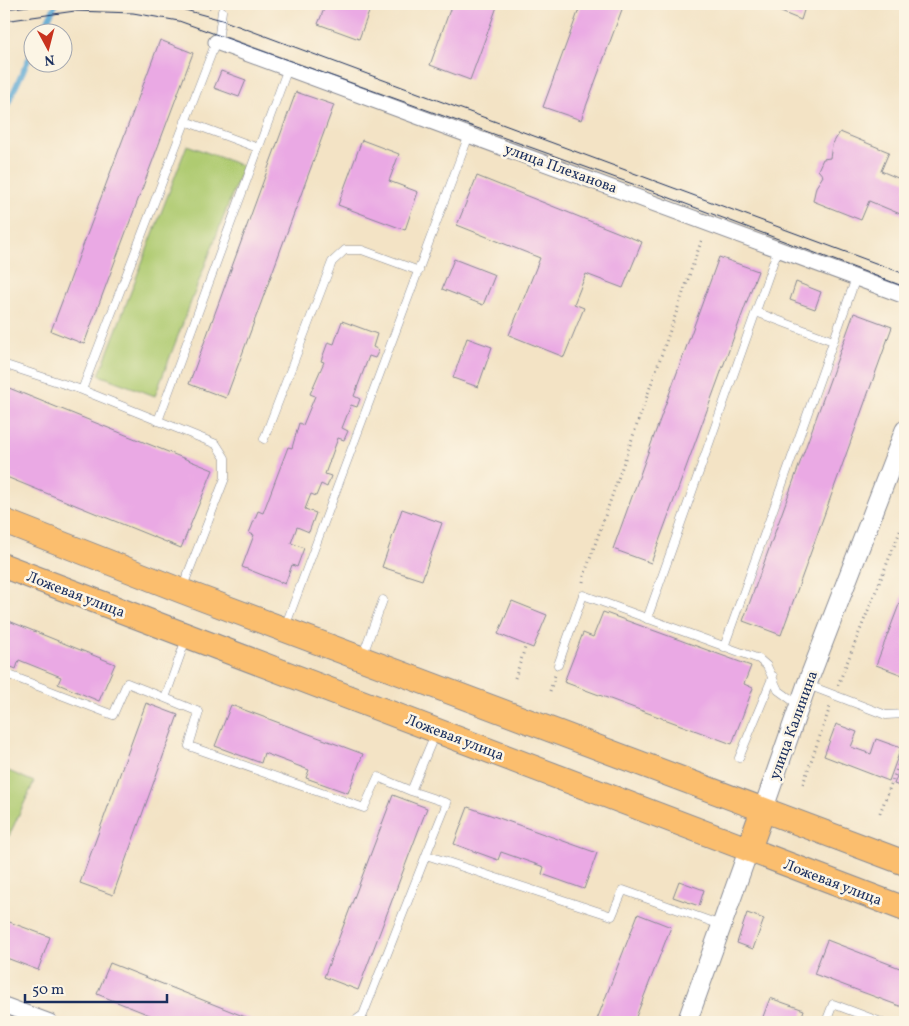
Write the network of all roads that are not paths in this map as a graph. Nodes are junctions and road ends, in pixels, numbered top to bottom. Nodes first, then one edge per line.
1 (222, 12) dead end
2 (216, 42) junction
3 (288, 68) junction
4 (185, 121) junction
5 (469, 134) junction
6 (258, 148) junction
7 (778, 249) junction
8 (419, 271) junction
9 (856, 278) junction
10 (905, 296) edge
11 (756, 312) junction
12 (833, 341) junction
13 (4, 367) edge
14 (82, 390) junction
15 (158, 421) junction
16 (905, 430) edge
17 (264, 439) dead end
18 (4, 521) edge
19 (4, 566) edge
20 (182, 591) junction
21 (383, 600) dead end
22 (647, 619) junction
23 (284, 630) junction
24 (187, 636) junction
25 (724, 647) junction
26 (362, 659) junction
27 (558, 665) dead end
28 (4, 673) edge
29 (773, 676) junction
30 (808, 684) junction
31 (165, 698) junction
32 (800, 706) junction
33 (905, 714) edge
34 (437, 730) junction
35 (739, 758) dead end
36 (411, 790) junction
37 (763, 810) junction
38 (749, 849) junction
39 (426, 855) junction
40 (905, 863) edge
41 (905, 909) edge
42 (722, 925) junction
43 (4, 1006) edge
44 (50, 1022) edge
45 (353, 1022) edge
46 (687, 1022) edge
47 (826, 1022) edge
48 (881, 1022) edge

1 - 2 lane
2 - 3 street, улица Плеханова
2 - 4 lane
3 - 5 street, улица Плеханова
3 - 6 lane
4 - 6 lane
4 - 14 lane
5 - 7 street, улица Плеханова
5 - 8 lane
6 - 15 lane
7 - 9 street, улица Плеханова
7 - 11 lane
8 - 17 lane
8 - 23 lane
9 - 10 street, улица Плеханова
9 - 12 lane
11 - 12 lane
11 - 22 lane
12 - 25 lane
13 - 14 lane
14 - 15 lane
15 - 20 lane
16 - 30 street, улица Калинина
18 - 20 main road
19 - 24 main road, Ложевая улица
20 - 23 main road
21 - 26 lane
22 - 25 lane
22 - 27 lane
23 - 26 main road
24 - 31 lane
24 - 34 main road, Ложевая улица
25 - 29 lane
26 - 37 main road
28 - 31 lane
29 - 32 lane
29 - 35 lane
30 - 32 street, улица Калинина
30 - 33 lane
31 - 36 lane
32 - 37 street, улица Калинина
34 - 36 lane
34 - 38 main road, Ложевая улица
36 - 39 lane
37 - 38 main road, улица Калинина
37 - 40 main road
38 - 41 main road, Ложевая улица
38 - 42 street, улица Калинина
39 - 42 lane
39 - 45 lane
42 - 46 street, улица Калинина
43 - 44 street
47 - 48 lane

